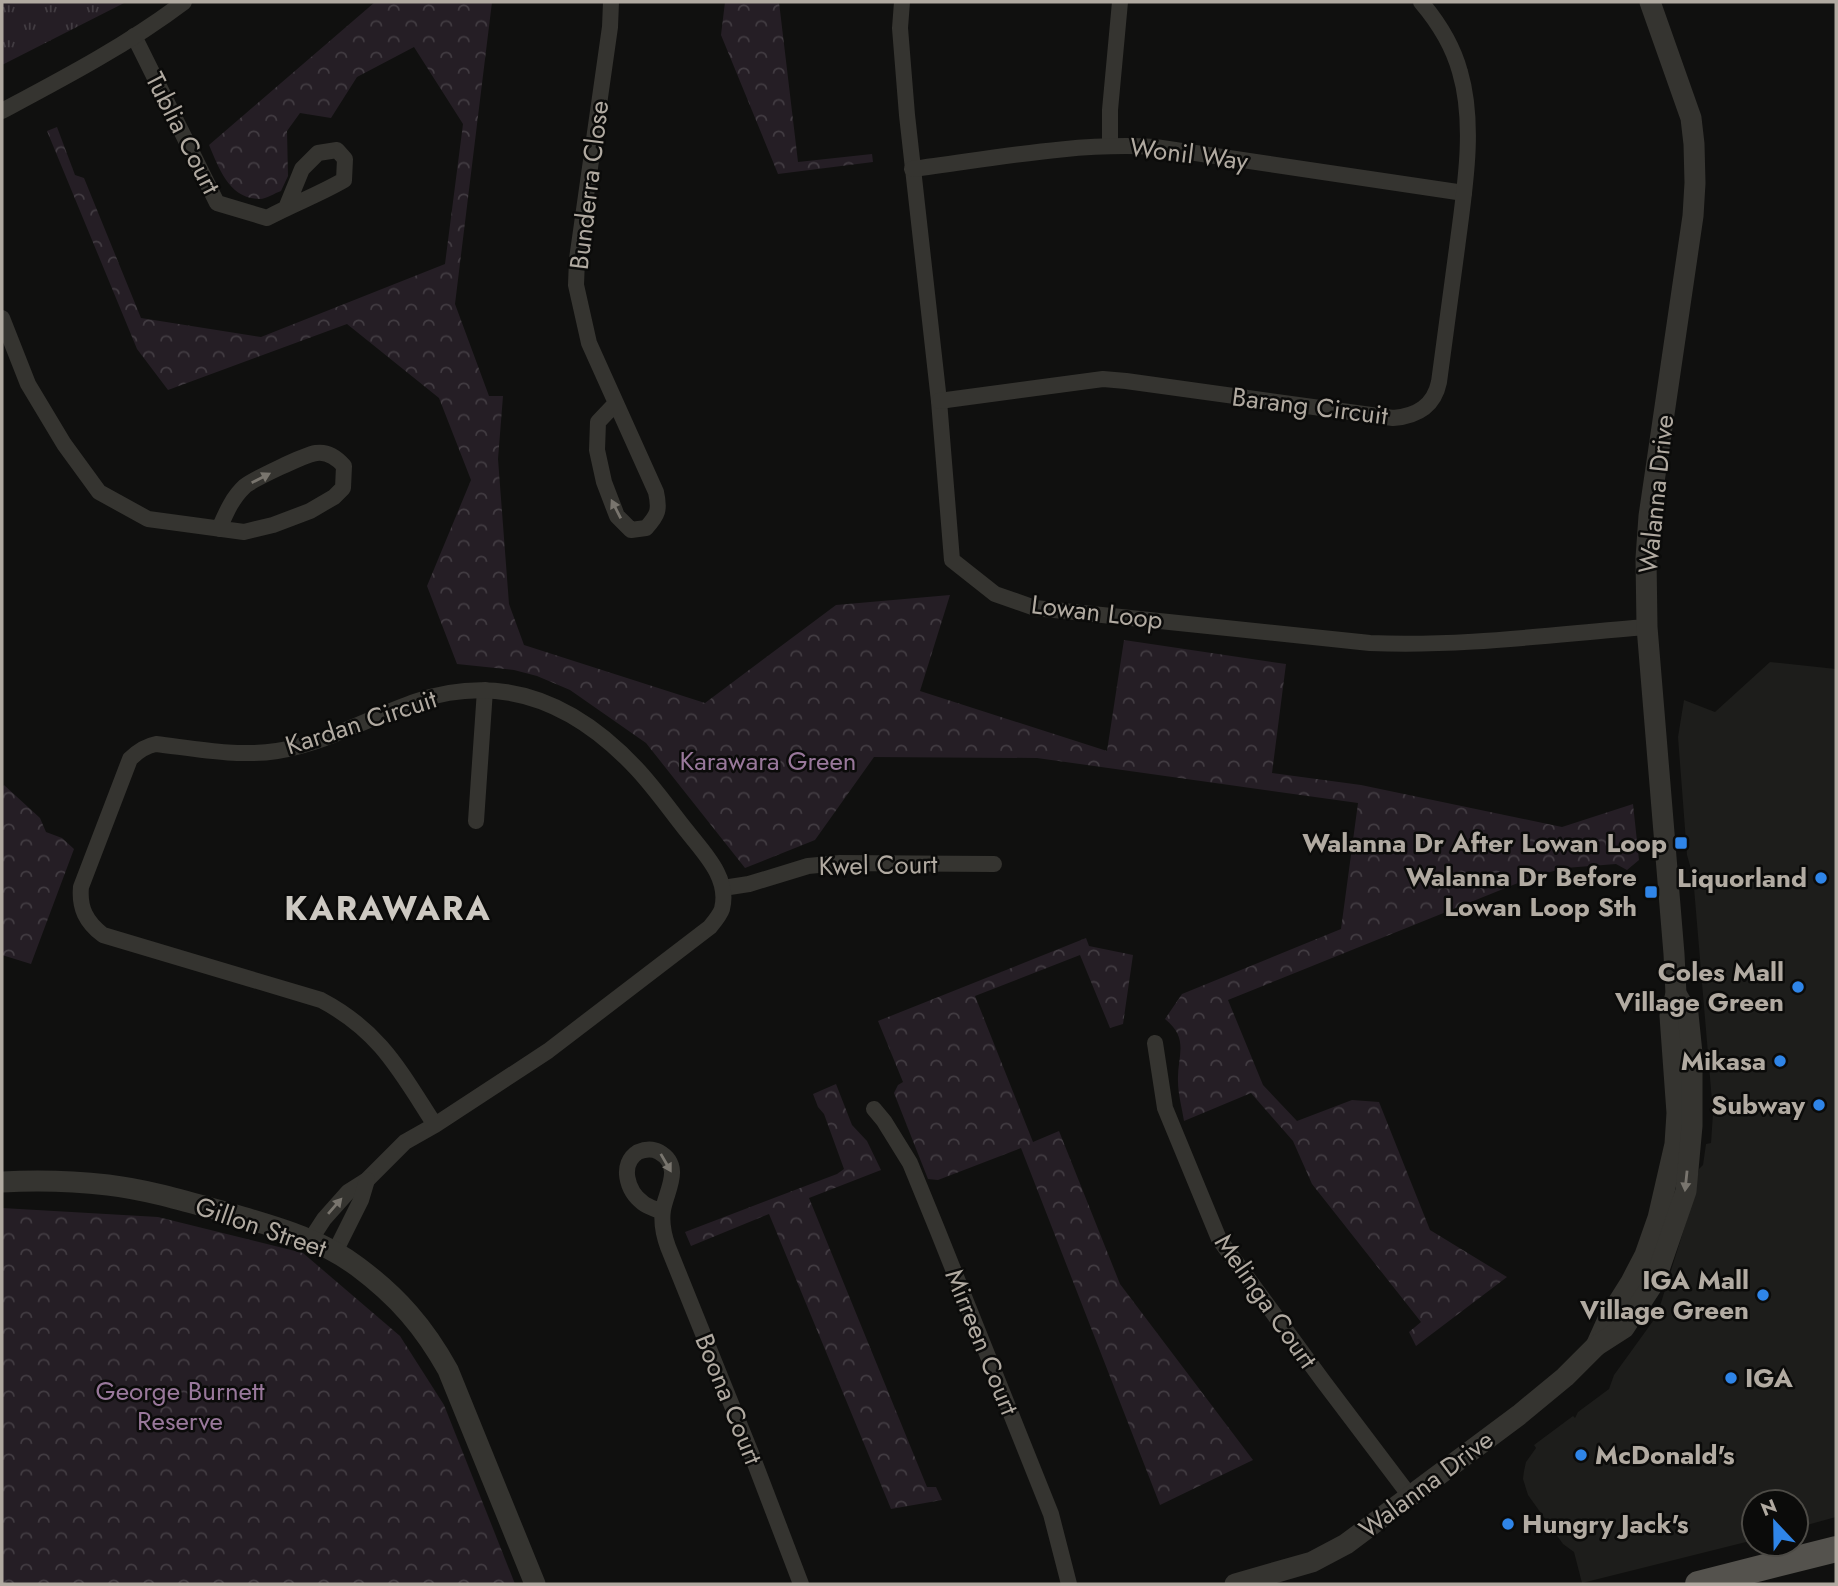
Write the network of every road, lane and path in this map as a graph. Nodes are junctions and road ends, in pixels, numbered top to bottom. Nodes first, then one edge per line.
1 (184, 2) edge
2 (611, 2) edge
3 (902, 2) edge
4 (1120, 2) edge
5 (1421, 2) edge
6 (1650, 2) edge
7 (134, 36) junction
8 (2, 111) edge
9 (1110, 146) junction
10 (912, 169) junction
11 (1464, 193) junction
12 (286, 208) dead end
13 (2, 318) edge
14 (939, 401) junction
15 (616, 403) junction
16 (219, 529) junction
17 (1647, 627) junction
18 (485, 690) junction
19 (476, 821) dead end
20 (994, 864) dead end
21 (723, 888) junction
22 (1155, 1043) dead end
23 (874, 1109) dead end
24 (435, 1125) junction
25 (367, 1180) junction
26 (2, 1182) edge
27 (662, 1212) dead end
28 (311, 1239) junction
29 (335, 1252) junction
30 (1410, 1496) junction
31 (1836, 1549) edge
32 (535, 1584) edge
33 (801, 1584) edge
34 (1069, 1584) edge
35 (1235, 1584) edge
36 (1698, 1584) edge

1 - 7 street
2 - 15 street, Bunderra Close
3 - 10 street, Lowan Loop
4 - 9 street
5 - 11 street, Barang Circuit
6 - 17 street, Walanna Drive
7 - 8 street
7 - 12 street, Tublia Court
9 - 10 street, Wonil Way
9 - 11 street, Wonil Way
10 - 14 street, Lowan Loop
11 - 14 street, Barang Circuit
13 - 16 street
14 - 17 street, Lowan Loop
15 -> 15 street, Bunderra Close
16 -> 16 street
17 - 30 street, Walanna Drive
18 - 19 street
18 - 21 street, Kardan Circuit
18 - 24 street, Kardan Circuit
20 - 21 street, Kwel Court
21 - 24 street
22 - 30 street, Melinga Court
23 - 34 street, Mirreen Court
24 - 25 street
28 -> 25 street
25 - 29 street
26 - 28 street, Gillon Street
27 - 33 street, Boona Court
28 - 29 street, Gillon Street
29 - 32 street, Gillon Street
30 - 35 street, Walanna Drive
31 - 36 main road

